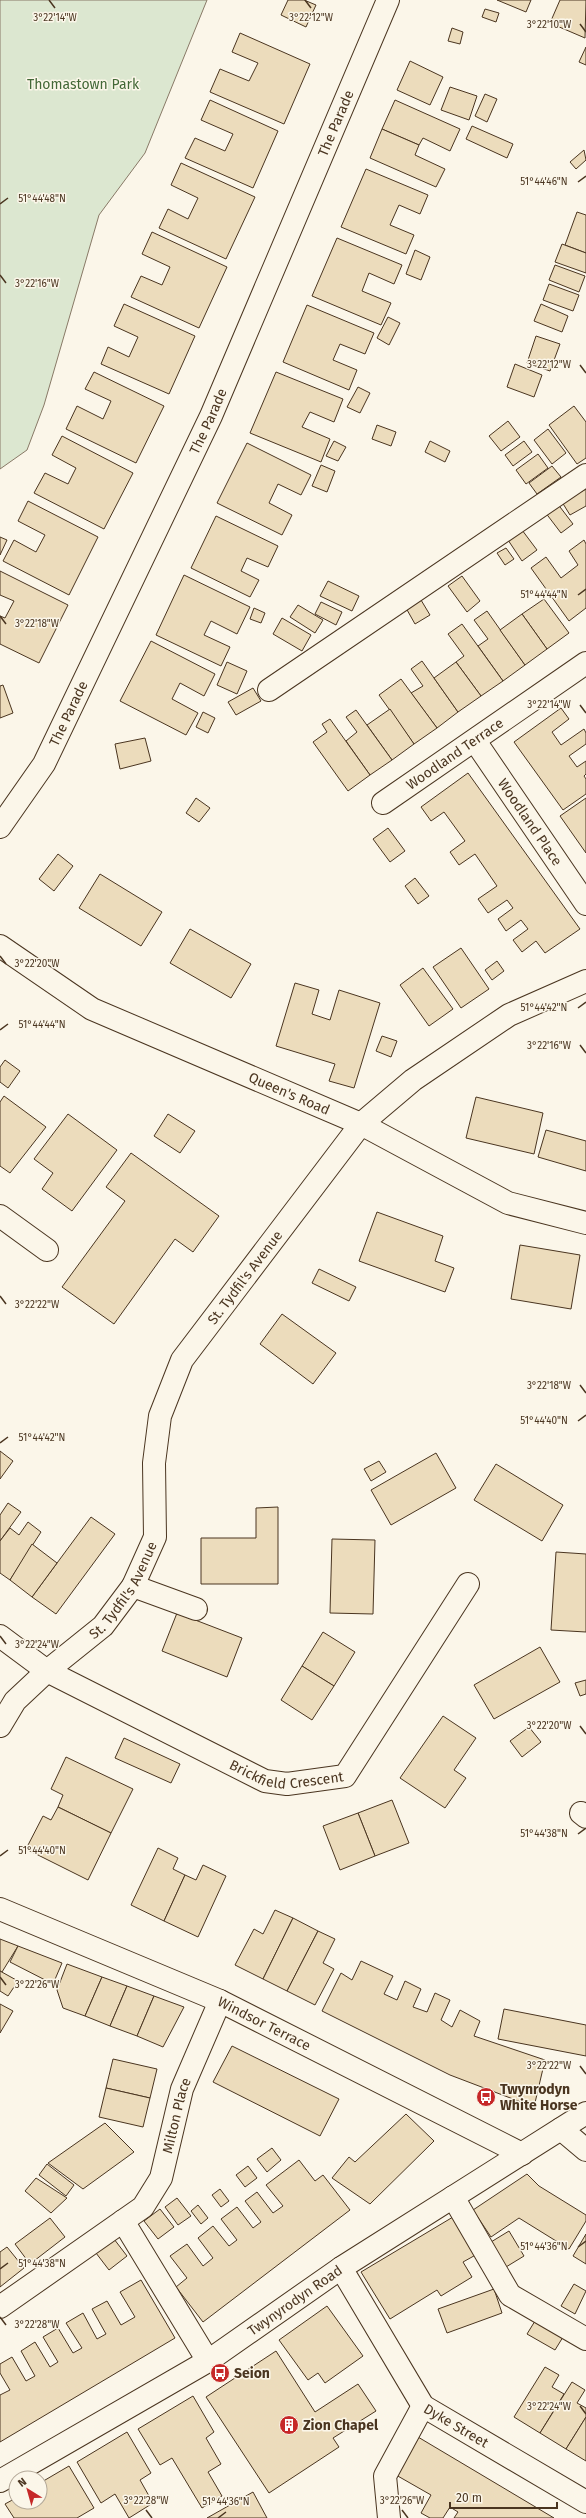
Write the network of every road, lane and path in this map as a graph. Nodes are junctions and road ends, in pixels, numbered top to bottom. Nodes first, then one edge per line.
1 (388, 0) edge
2 (586, 475) edge
3 (586, 663) edge
4 (269, 690) dead end
5 (474, 741) junction
6 (383, 803) dead end
7 (0, 827) edge
8 (586, 904) edge
9 (0, 946) edge
10 (586, 981) edge
11 (361, 1124) junction
12 (0, 1216) edge
13 (586, 1223) edge
14 (47, 1250) dead end
15 (468, 1584) dead end
16 (133, 1586) junction
17 (196, 1609) dead end
18 (0, 1636) edge
19 (47, 1671) junction
20 (0, 1726) edge
21 (0, 1909) edge
22 (220, 2001) junction
23 (586, 2113) edge
24 (560, 2130) junction
25 (586, 2150) edge
26 (522, 2154) junction
27 (453, 2197) junction
28 (123, 2221) junction
29 (341, 2268) junction
30 (0, 2307) edge
31 (586, 2339) edge
32 (208, 2360) junction
33 (423, 2406) junction
34 (0, 2481) edge
35 (586, 2502) edge
36 (389, 2518) edge

1 - 7 street, The Parade
2 - 4 street
3 - 5 street, Woodland Terrace
5 - 6 street, Woodland Terrace
5 - 8 street, Woodland Place
9 - 11 street, Queen's Road
10 - 11 street, St. Tydfil's Avenue
11 - 13 street, Queen's Road
11 - 16 street, St. Tydfil's Avenue
12 - 14 street
15 - 19 street, Brickfield Crescent
16 - 17 street
16 - 19 street, St. Tydfil's Avenue
18 - 19 street, Brickfield Crescent
19 - 20 street, St. Tydfil's Avenue
21 - 22 street, Windsor Terrace
22 - 26 street, Windsor Terrace
22 - 28 street, Milton Place
23 - 24 street, Twynyrodyn Road
24 - 25 street
24 - 26 street, Twynyrodyn Road
26 - 27 street, Twynyrodyn Road
27 - 29 street, Twynyrodyn Road
27 - 31 street
28 - 30 street, Milton Place
28 - 32 street
29 - 32 street, Twynyrodyn Road
29 - 33 street, Dyke Street
32 - 34 street, Twynyrodyn Road
33 - 35 street, Dyke Street
33 - 36 street

